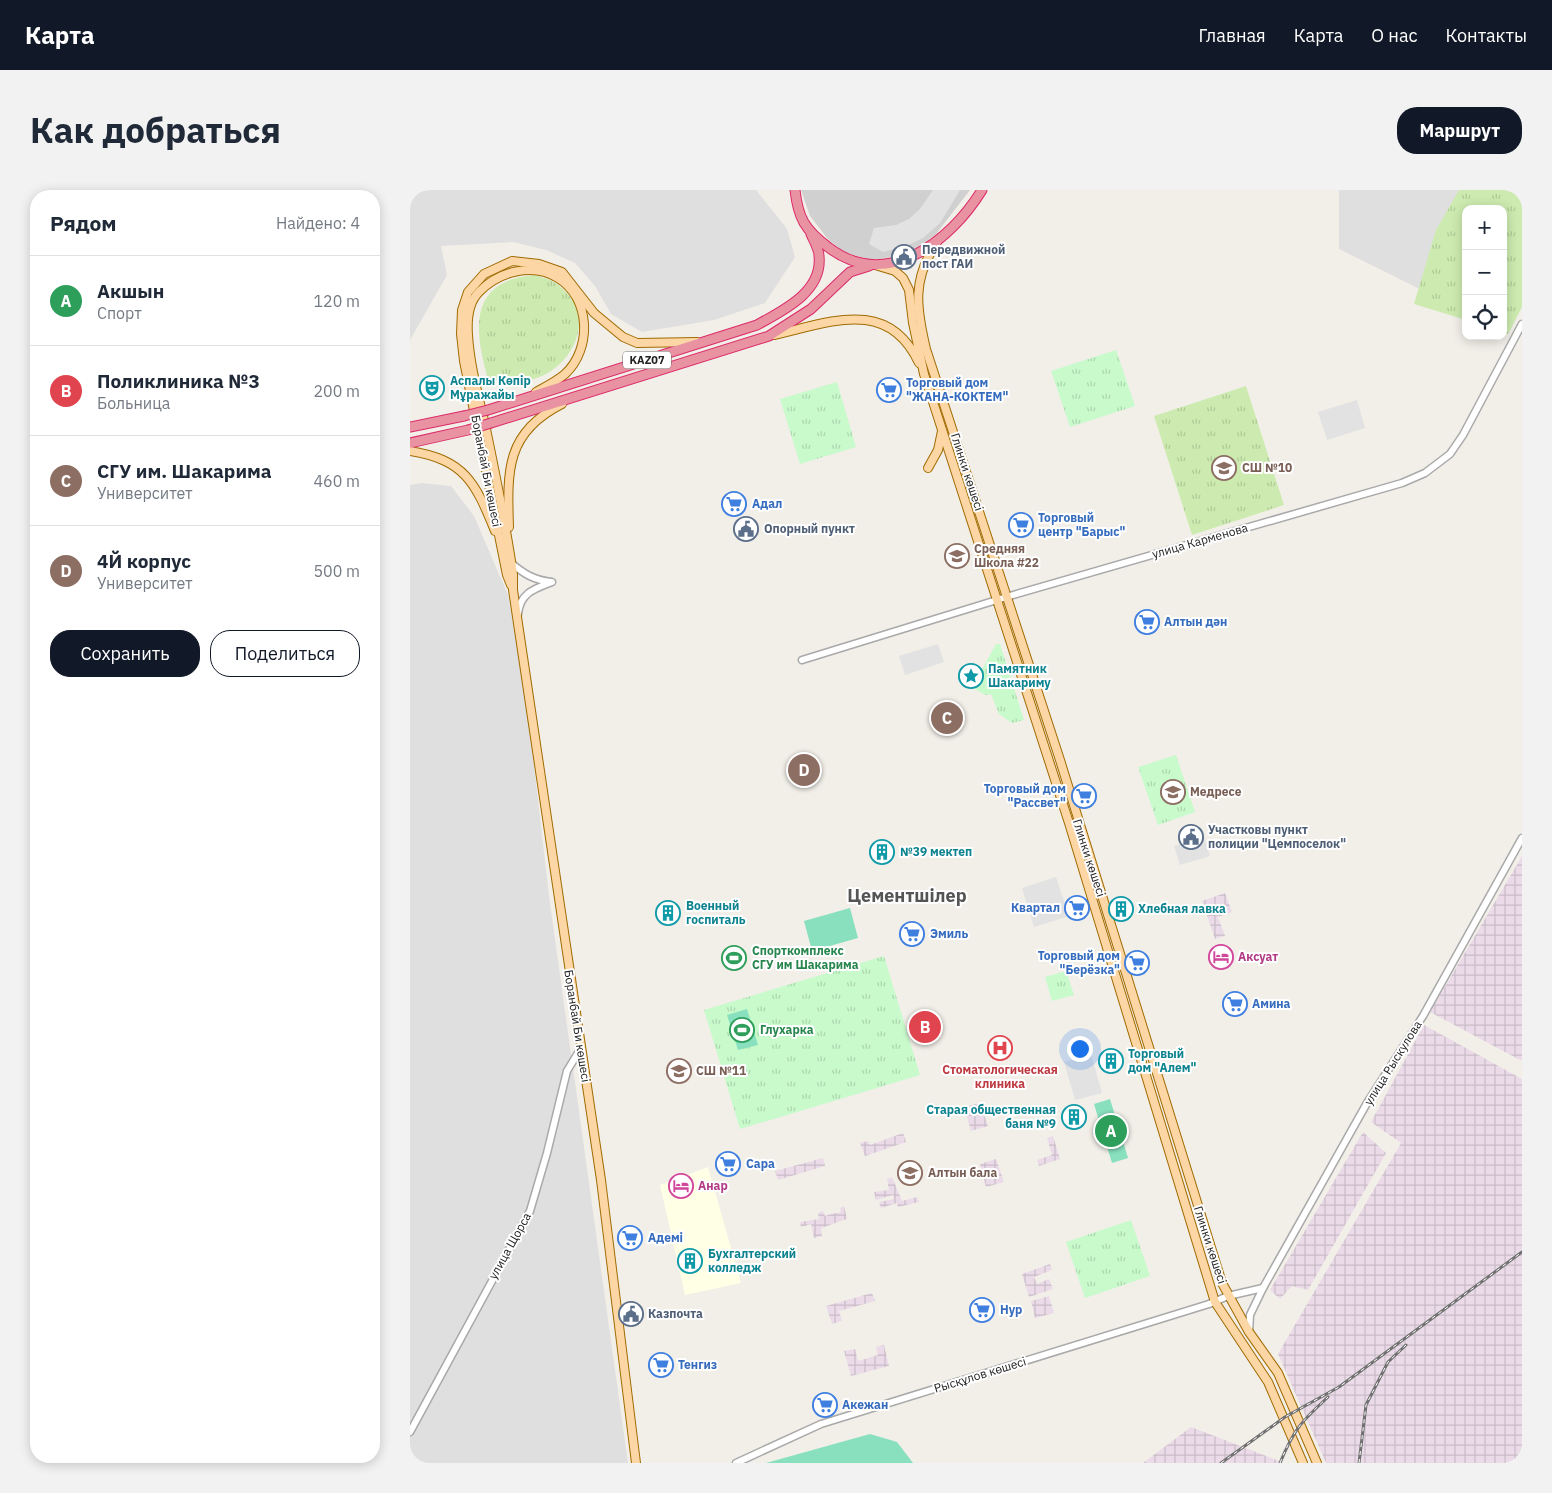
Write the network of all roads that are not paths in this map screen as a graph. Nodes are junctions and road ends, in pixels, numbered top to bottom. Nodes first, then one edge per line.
1 (795, 190) edge
2 (982, 190) edge
3 (811, 234) junction
4 (938, 241) junction
5 (872, 266) junction
6 (568, 283) junction
7 (1522, 324) edge
8 (770, 336) junction
9 (706, 341) junction
10 (924, 374) junction
11 (581, 394) junction
12 (528, 398) junction
13 (410, 427) edge
14 (942, 429) junction
15 (410, 443) edge
16 (410, 451) edge
17 (928, 468) dead end
18 (505, 545) junction
19 (511, 563) junction
20 (513, 590) junction
21 (1007, 597) junction
22 (996, 600) junction
23 (517, 620) junction
24 (802, 660) dead end
25 (1522, 838) edge
26 (581, 1048) junction
27 (1263, 1288) junction
28 (1228, 1296) junction
29 (1216, 1302) junction
30 (1249, 1332) junction
31 (410, 1432) edge
32 (636, 1463) edge
33 (736, 1463) edge
34 (1303, 1463) edge
35 (1317, 1463) edge

1 - 3 highway, KAZ07
2 - 4 highway, KAZ07
3 - 5 highway, KAZ07
3 - 9 highway, KAZ07
4 - 5 highway, KAZ07
4 - 21 main road, Глинки көшесі
5 - 8 highway, KAZ07
5 - 10 main road, Глинки көшесі
6 - 9 main road
6 - 12 main road
6 - 18 main road, Боранбай Би көшесі
7 - 21 street, улица Карменова
8 - 10 main road
8 - 11 highway, KAZ07
9 - 12 highway, KAZ07
10 - 14 main road, Глинки көшесі
11 - 15 highway, KAZ07, bridge
11 - 18 main road
12 - 13 highway, KAZ07, bridge
14 - 17 main road
14 - 22 main road, Глинки көшесі
16 - 18 main road
18 - 19 main road, Боранбай Би көшесі
18 - 20 main road, Боранбай Би көшесі
19 - 20 main road, Боранбай Би көшесі
19 - 23 street
20 - 23 main road, Боранбай Би көшесі
21 - 22 street, улица Карменова
21 - 28 main road, Глинки көшесі
22 - 24 street, улица Карменова
22 - 29 main road, Глинки көшесі
23 - 26 main road, Боранбай Би көшесі
25 - 27 street, улица Рыскулова
26 - 31 street, улица Щорса
26 - 32 main road, Боранбай Би көшесі
27 - 28 street
27 - 30 street, улица Рыскулова
28 - 29 street, Рысқұлов көшесі
28 - 30 main road, Глинки көшесі
29 - 33 street, Рысқұлов көшесі
29 - 34 main road, Глинки көшесі
30 - 35 main road, Глинки көшесі

